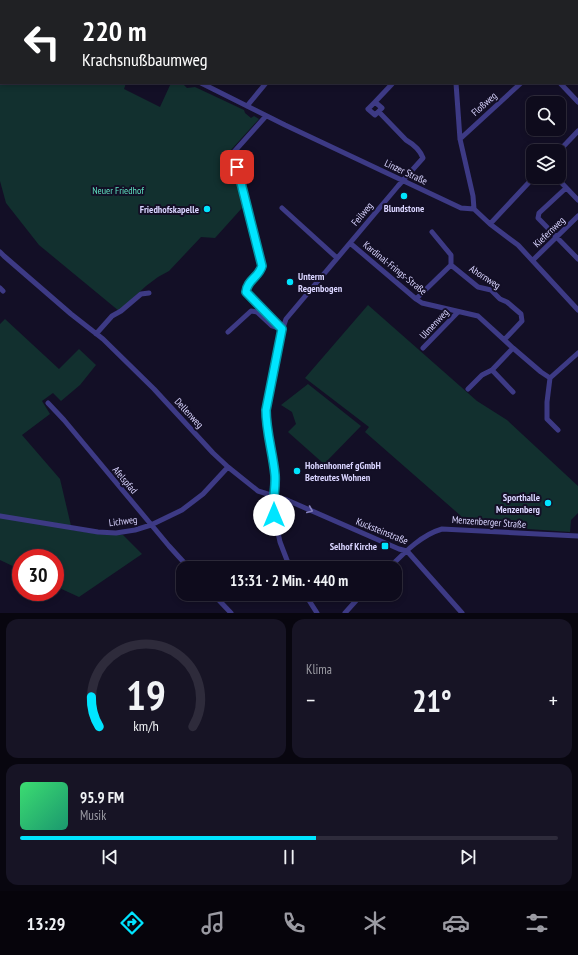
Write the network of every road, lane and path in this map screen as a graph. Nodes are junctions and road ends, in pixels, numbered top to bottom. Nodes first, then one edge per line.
1 (203, 84) edge
2 (265, 84) edge
3 (392, 84) edge
4 (456, 84) edge
5 (520, 84) edge
6 (561, 84) edge
7 (375, 102) junction
8 (578, 102) edge
9 (247, 106) junction
10 (379, 112) junction
11 (266, 116) junction
12 (578, 132) edge
13 (460, 139) junction
14 (566, 144) edge
15 (402, 181) junction
16 (527, 184) edge
17 (562, 184) edge
18 (566, 188) junction
19 (578, 200) edge
20 (282, 208) dead end
21 (474, 209) junction
22 (578, 216) edge
23 (490, 224) junction
24 (432, 232) dead end
25 (557, 237) junction
26 (350, 242) junction
27 (1, 256) edge
28 (336, 258) junction
29 (578, 259) edge
30 (533, 260) junction
31 (451, 265) junction
32 (149, 293) dead end
33 (416, 299) junction
34 (577, 306) edge
35 (458, 312) junction
36 (282, 329) junction
37 (228, 332) dead end
38 (96, 334) junction
39 (505, 339) junction
40 (423, 348) dead end
41 (513, 348) junction
42 (578, 353) edge
43 (492, 370) junction
44 (550, 378) junction
45 (468, 390) dead end
46 (513, 392) dead end
47 (48, 403) dead end
48 (558, 430) dead end
49 (228, 467) junction
50 (274, 495) junction
51 (0, 516) edge
52 (152, 525) junction
53 (578, 536) edge
54 (407, 550) junction
55 (183, 561) edge
56 (287, 561) edge
57 (396, 561) edge
58 (220, 601) edge
59 (309, 601) edge
60 (356, 601) edge
61 (231, 613) edge
62 (317, 613) edge
63 (345, 613) edge
64 (462, 613) edge

1 - 9 street, Linzer Straße
2 - 9 street
3 - 7 street
4 - 13 street, Floßweg
5 - 13 street, Floßweg
6 - 8 street
7 - 10 street
7 - 10 street
9 - 11 street, Linzer Straße
10 - 15 street, Feilweg
11 - 15 street, Linzer Straße
11 - 36 street
12 - 14 street
13 - 21 street, Floßweg
15 - 21 street, Linzer Straße
15 - 26 street, Feilweg
16 - 23 street
17 - 18 street
18 - 19 street
18 - 25 street
20 - 28 street
21 - 23 street
22 - 25 street, Kiefernweg
23 - 30 street
24 - 31 street
25 - 29 street
25 - 30 street, Kiefernweg
26 - 28 street, Feilweg
26 - 33 street, Kardinal-Frings-Straße
27 - 38 street, Dellenweg
28 - 36 street, Feilweg
30 - 34 street
31 - 33 street
31 - 39 street, Ahornweg
32 - 38 street
33 - 35 street, Kardinal-Frings-Straße
35 - 39 street, Kardinal-Frings-Straße
35 - 40 street, Ulmenweg
36 - 37 street
36 - 50 street, Feilweg
38 - 49 street, Dellenweg
39 - 41 street, Kardinal-Frings-Straße
41 - 43 street
41 - 44 street, Kardinal-Frings-Straße
42 - 44 street
43 - 45 street
43 - 46 street
44 - 48 street
47 - 52 street, Afelspfad
49 - 50 street, Dellenweg
49 - 52 street, Lichweg
50 -> 54 street, Kucksteinstraße
50 - 56 street, Feilweg
51 - 52 street, Lichweg
52 - 55 street, Afelspfad
53 - 54 street, Menzenberger Straße
54 - 57 street, Menzenberger Straße
54 - 64 street, Kucksteinstraße
58 - 61 street
59 - 62 street
60 - 63 street

